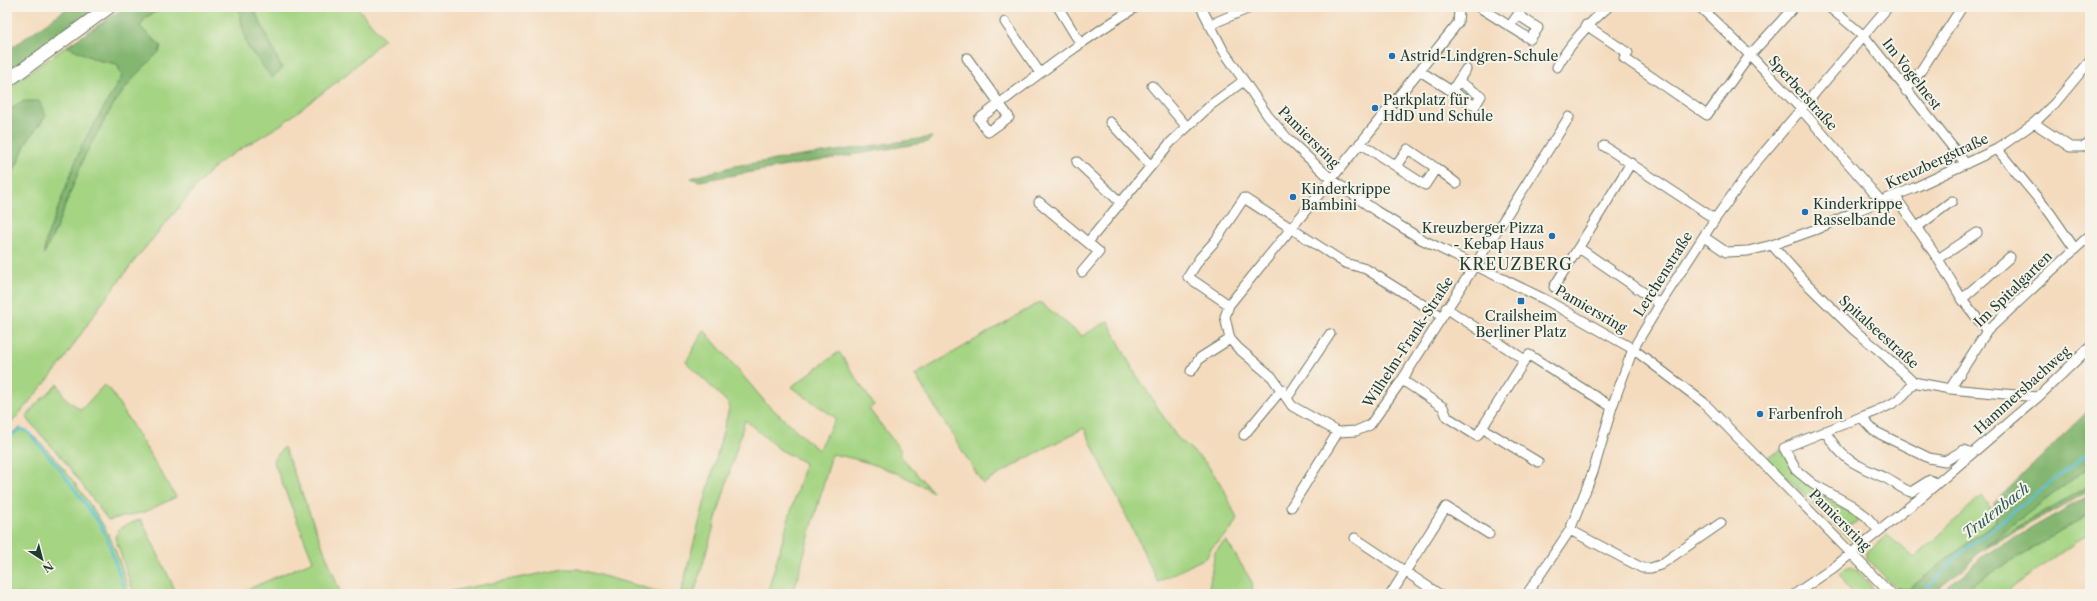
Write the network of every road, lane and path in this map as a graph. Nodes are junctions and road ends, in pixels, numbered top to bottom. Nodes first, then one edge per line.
1 (109, 7) edge
2 (1058, 7) edge
3 (1136, 7) edge
4 (1201, 7) edge
5 (1252, 7) edge
6 (1479, 7) edge
7 (1523, 7) edge
8 (1608, 7) edge
9 (1713, 7) edge
10 (1794, 7) edge
11 (1829, 7) edge
12 (1888, 7) edge
13 (1962, 7) edge
14 (1460, 8) edge
15 (1123, 11) edge
16 (1704, 11) edge
17 (1518, 15) junction
18 (1005, 22) dead end
19 (1209, 25) junction
20 (1586, 25) junction
21 (1510, 26) junction
22 (1864, 36) junction
23 (1080, 43) junction
24 (1750, 55) junction
25 (967, 58) dead end
26 (2090, 61) edge
27 (1556, 67) dead end
28 (1466, 69) dead end
29 (1420, 71) junction
30 (1040, 73) junction
31 (7, 81) edge
32 (1458, 81) junction
33 (1242, 82) junction
34 (1152, 86) dead end
35 (1451, 91) junction
36 (1906, 91) junction
37 (999, 103) junction
38 (1801, 109) junction
39 (1569, 117) dead end
40 (1110, 122) dead end
41 (2034, 123) junction
42 (1187, 127) junction
43 (2090, 142) edge
44 (1360, 143) junction
45 (1604, 146) dead end
46 (1997, 149) junction
47 (1077, 162) dead end
48 (1631, 163) junction
49 (1966, 164) junction
50 (1150, 165) junction
51 (1396, 166) junction
52 (1436, 168) junction
53 (1331, 179) junction
54 (1456, 183) dead end
55 (1895, 196) junction
56 (1881, 201) junction
57 (1952, 201) dead end
58 (1039, 202) dead end
59 (1120, 202) junction
60 (1715, 219) junction
61 (1916, 228) junction
62 (1292, 229) junction
63 (1977, 233) dead end
64 (2090, 235) edge
65 (1704, 236) junction
66 (1088, 242) junction
67 (1772, 245) junction
68 (1578, 248) junction
69 (2075, 249) junction
70 (2010, 257) dead end
71 (1938, 259) junction
72 (1474, 265) junction
73 (1082, 272) dead end
74 (1554, 287) dead end
75 (1962, 299) junction
76 (1660, 304) junction
77 (1229, 305) junction
78 (1444, 312) junction
79 (1988, 331) junction
80 (1330, 334) dead end
81 (1230, 339) junction
82 (2090, 347) edge
83 (1633, 349) junction
84 (1525, 360) junction
85 (1191, 371) dead end
86 (1402, 380) junction
87 (1913, 382) junction
88 (1282, 389) junction
89 (1950, 389) junction
90 (2038, 397) junction
91 (1287, 398) junction
92 (1612, 406) junction
93 (1861, 417) junction
94 (1482, 428) junction
95 (1338, 432) junction
96 (1825, 432) junction
97 (1244, 434) dead end
98 (1972, 453) junction
99 (1538, 462) dead end
100 (1936, 483) junction
101 (1291, 507) dead end
102 (1721, 523) dead end
103 (1570, 530) junction
104 (1879, 531) junction
105 (1489, 534) dead end
106 (1355, 538) dead end
107 (1852, 553) junction
108 (1405, 572) junction
109 (1391, 594) edge
110 (1439, 594) edge
111 (1528, 594) edge
112 (1795, 594) edge
113 (1891, 594) edge

1 - 31 main road
2 - 23 street
3 - 15 street
4 - 19 street, Pamiersring
5 - 19 street
6 - 21 street
7 - 17 street
8 - 20 street
9 - 16 street
10 - 24 street
11 - 22 street, Im Vogelnest
12 - 22 street, Lerchenstraße
13 - 36 street
14 - 29 street
15 - 23 street
16 - 24 street, Sperberstraße
17 - 21 street
17 - 21 street
18 - 30 street
19 - 33 street, Pamiersring
20 - 24 street
20 - 27 street
22 - 36 street, Im Vogelnest
22 - 38 street, Lerchenstraße
23 - 30 street
24 - 38 street, Sperberstraße
25 - 37 street
26 - 41 street, Kreuzbergstraße
28 - 32 street
29 - 35 street
29 - 44 street
30 - 37 street
32 - 35 street
32 - 35 street
33 - 42 street
33 - 53 street, Pamiersring
34 - 42 street
36 - 49 street, Im Vogelnest
37 - 37 street
38 - 56 street, Sperberstraße
38 - 60 street, Lerchenstraße
39 - 72 street, Wilhelm-Frank-Straße
40 - 50 street
41 - 43 street
41 - 46 street, Kreuzbergstraße
42 - 50 street
44 - 51 street
44 - 53 street
45 - 48 street
46 - 49 street, Kreuzbergstraße
46 - 69 street
47 - 59 street
48 - 60 street
48 - 68 street
49 - 55 street, Kreuzbergstraße
50 - 59 street
51 - 52 street
51 - 52 street
52 - 54 street
53 - 62 street
53 - 72 street, Pamiersring
55 - 56 street, Kreuzbergstraße
55 - 61 street
56 - 67 street, Kreuzbergstraße
57 - 61 street
58 - 66 street
59 - 66 street
60 - 65 street, Lerchenstraße
61 - 71 street
62 - 77 street
62 - 77 street
62 - 78 street
63 - 71 street
64 - 69 street, Im Spitalgarten
65 - 67 street, Kreuzbergstraße
65 - 76 street, Lerchenstraße
66 - 73 street
67 - 87 street, Spitalseestraße
68 - 74 street
68 - 76 street
69 - 79 street, Im Spitalgarten
70 - 75 street
71 - 75 street
72 - 78 street, Wilhelm-Frank-Straße
72 - 83 street, Pamiersring
75 - 79 street
76 - 83 street, Lerchenstraße
77 - 81 street
78 - 84 street
78 - 86 street, Wilhelm-Frank-Straße
79 - 89 street, Im Spitalgarten
80 - 91 street
81 - 85 street
81 - 88 street
82 - 90 street, Hammersbachweg
83 - 92 street, Lerchenstraße
83 - 107 street, Pamiersring
84 - 92 street
84 - 94 street
86 - 94 street
86 - 95 street, Wilhelm-Frank-Straße
87 - 89 street, Spitalseestraße
87 - 93 street
88 - 91 street
88 - 97 street
89 - 90 street, Spitalseestraße
90 - 98 street, Hammersbachweg
91 - 95 street
92 - 103 street, Lerchenstraße
93 - 96 street
93 - 98 street, Hammersbachweg
94 - 99 street
95 - 101 street
96 - 100 street
96 - 104 street
98 - 100 street, Hammersbachweg
100 - 104 street, Hammersbachweg
102 - 103 street
103 - 111 street, Lerchenstraße
104 - 107 street, Hammersbachweg
105 - 108 street
106 - 108 street
107 - 112 street, Hammersbachweg
107 - 113 street, Pamiersring
108 - 109 street
108 - 110 street

